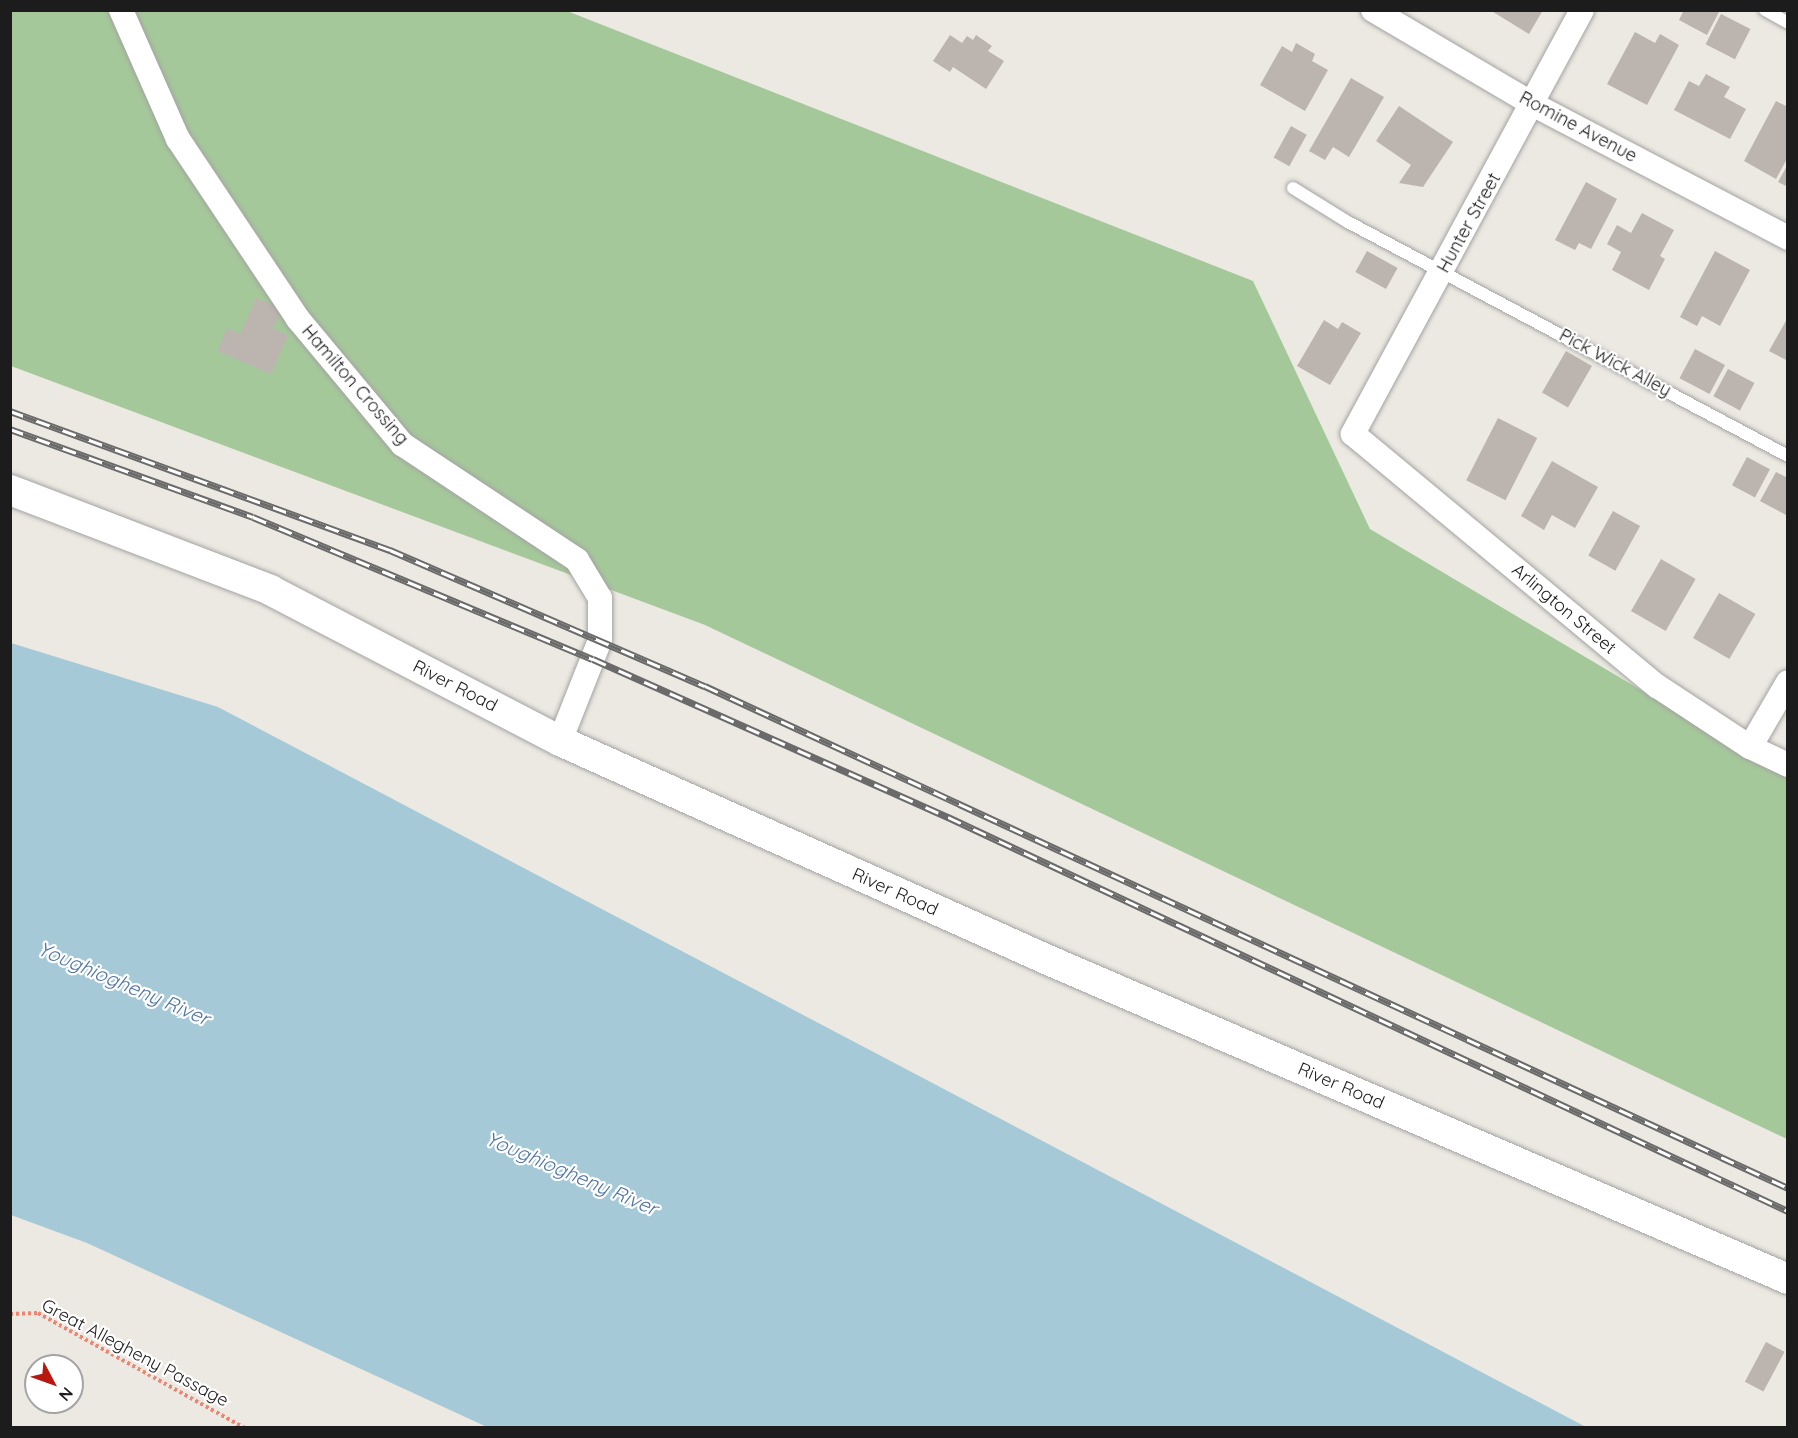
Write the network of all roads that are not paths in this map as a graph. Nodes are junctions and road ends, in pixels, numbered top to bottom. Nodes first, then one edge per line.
1 (121, 10) edge
2 (1372, 10) edge
3 (1582, 10) edge
4 (1765, 10) edge
5 (1788, 23) edge
6 (1534, 105) junction
7 (1293, 188) dead end
8 (1788, 238) edge
9 (1443, 270) junction
10 (1353, 434) joint
11 (1788, 456) edge
12 (10, 490) edge
13 (1788, 682) edge
14 (560, 741) junction
15 (1750, 747) junction
16 (1788, 765) edge
17 (1788, 1279) edge

1 - 14 street, Hamilton Crossing
2 - 6 street, Romine Avenue
3 - 6 street, Hunter Street
4 - 5 lane
6 - 8 street, Romine Avenue
6 - 9 street, Hunter Street
7 - 9 lane, Pick Wick Alley
9 - 10 street, Hunter Street
9 - 11 lane, Pick Wick Alley
10 - 15 street, Arlington Street
12 - 14 street, River Road
13 - 15 street
14 - 17 street, River Road
15 - 16 street, Arlington Street

